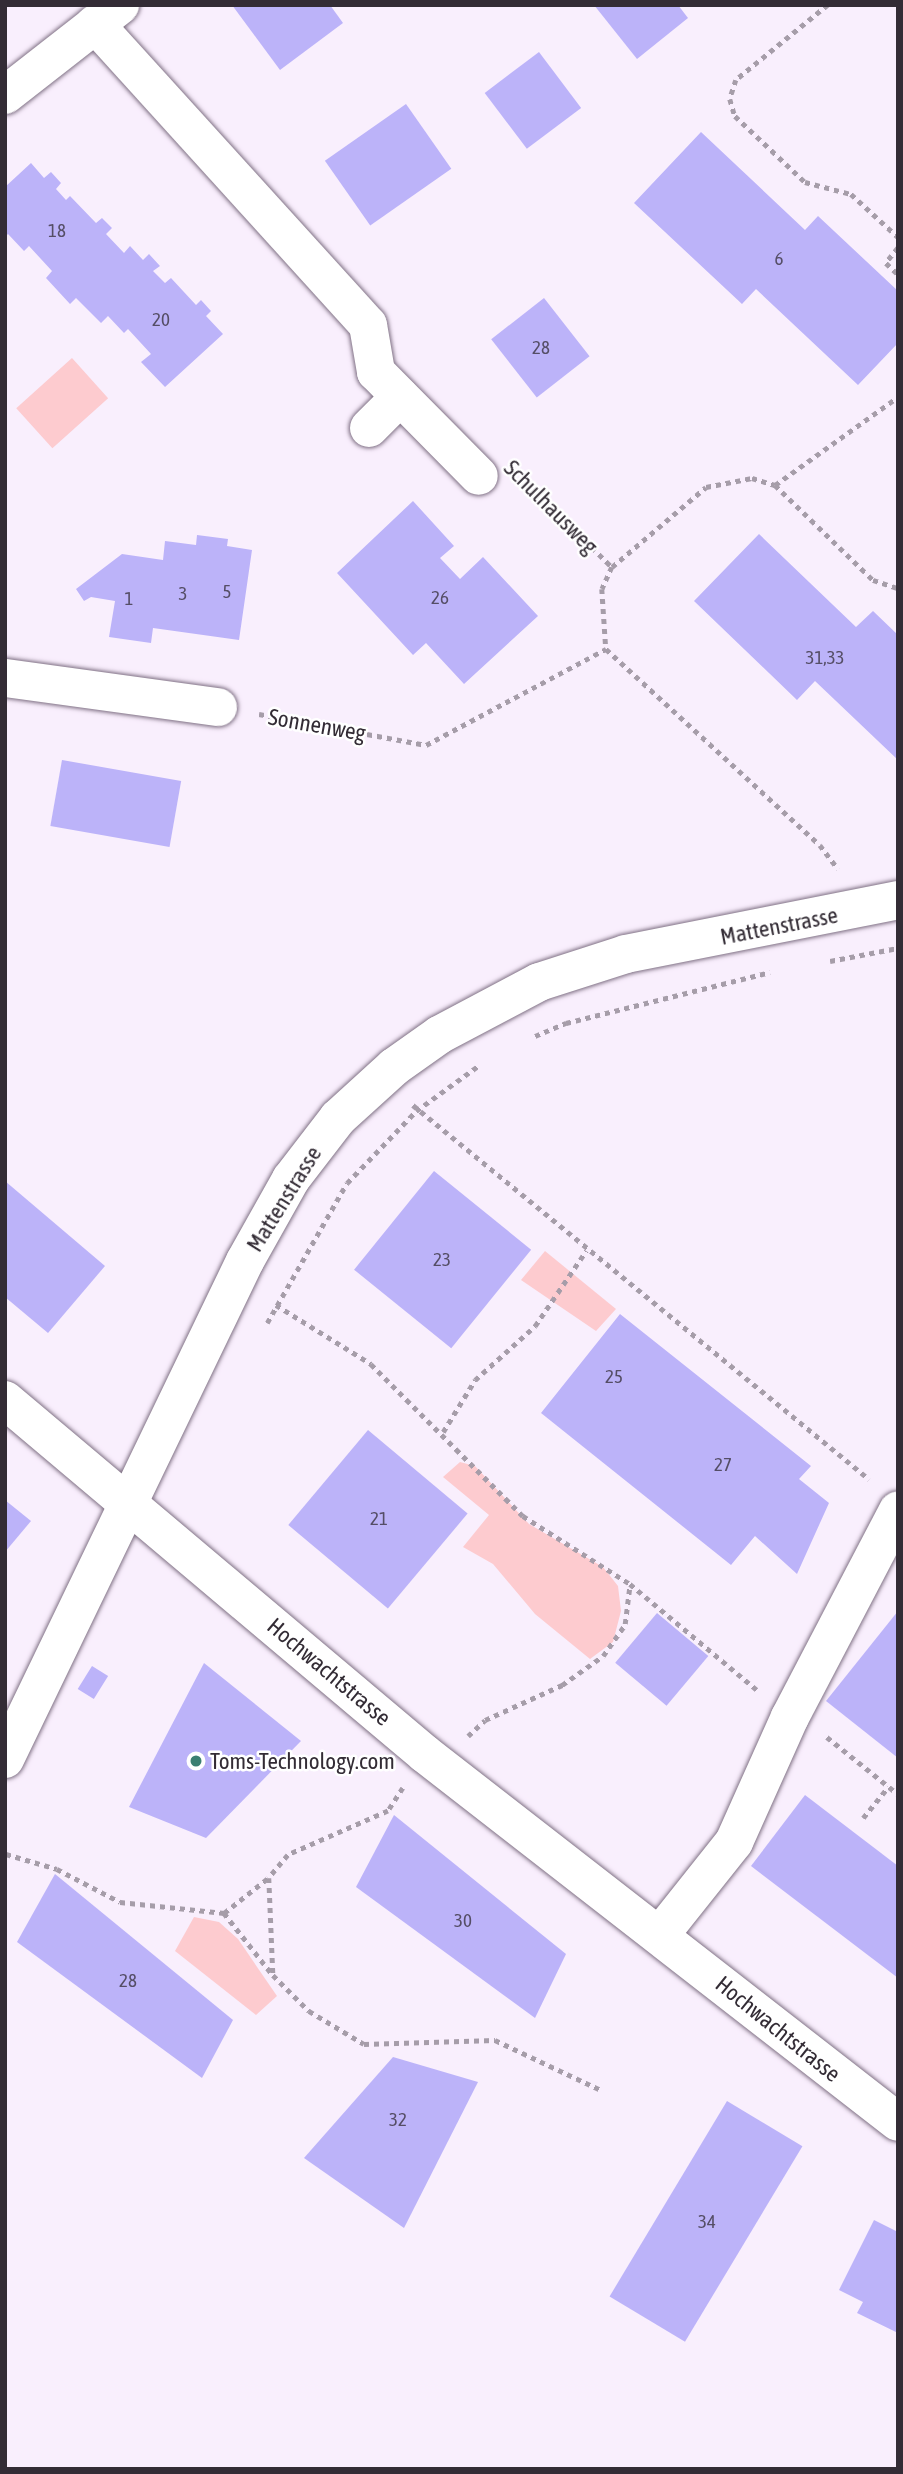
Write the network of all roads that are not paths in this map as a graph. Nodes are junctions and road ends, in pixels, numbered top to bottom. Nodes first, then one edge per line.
1 (108, 15) edge
2 (5, 95) edge
3 (400, 397) junction
4 (369, 428) dead end
5 (497, 473) road end
6 (5, 678) edge
7 (218, 707) road end
8 (898, 900) edge
9 (5, 1400) edge
10 (886, 1496) edge
11 (126, 1501) junction
12 (5, 1759) edge
13 (660, 1935) junction
14 (898, 2122) edge

1 - 2 street
1 - 3 street, Schulhausweg
3 - 4 street
3 - 5 street, Schulhausweg
6 - 7 street
8 - 11 street, Mattenstrasse
9 - 11 street, Hochwachtstrasse
10 - 13 street
11 - 12 street, Mattenstrasse
11 - 13 street, Hochwachtstrasse
13 - 14 street, Hochwachtstrasse

